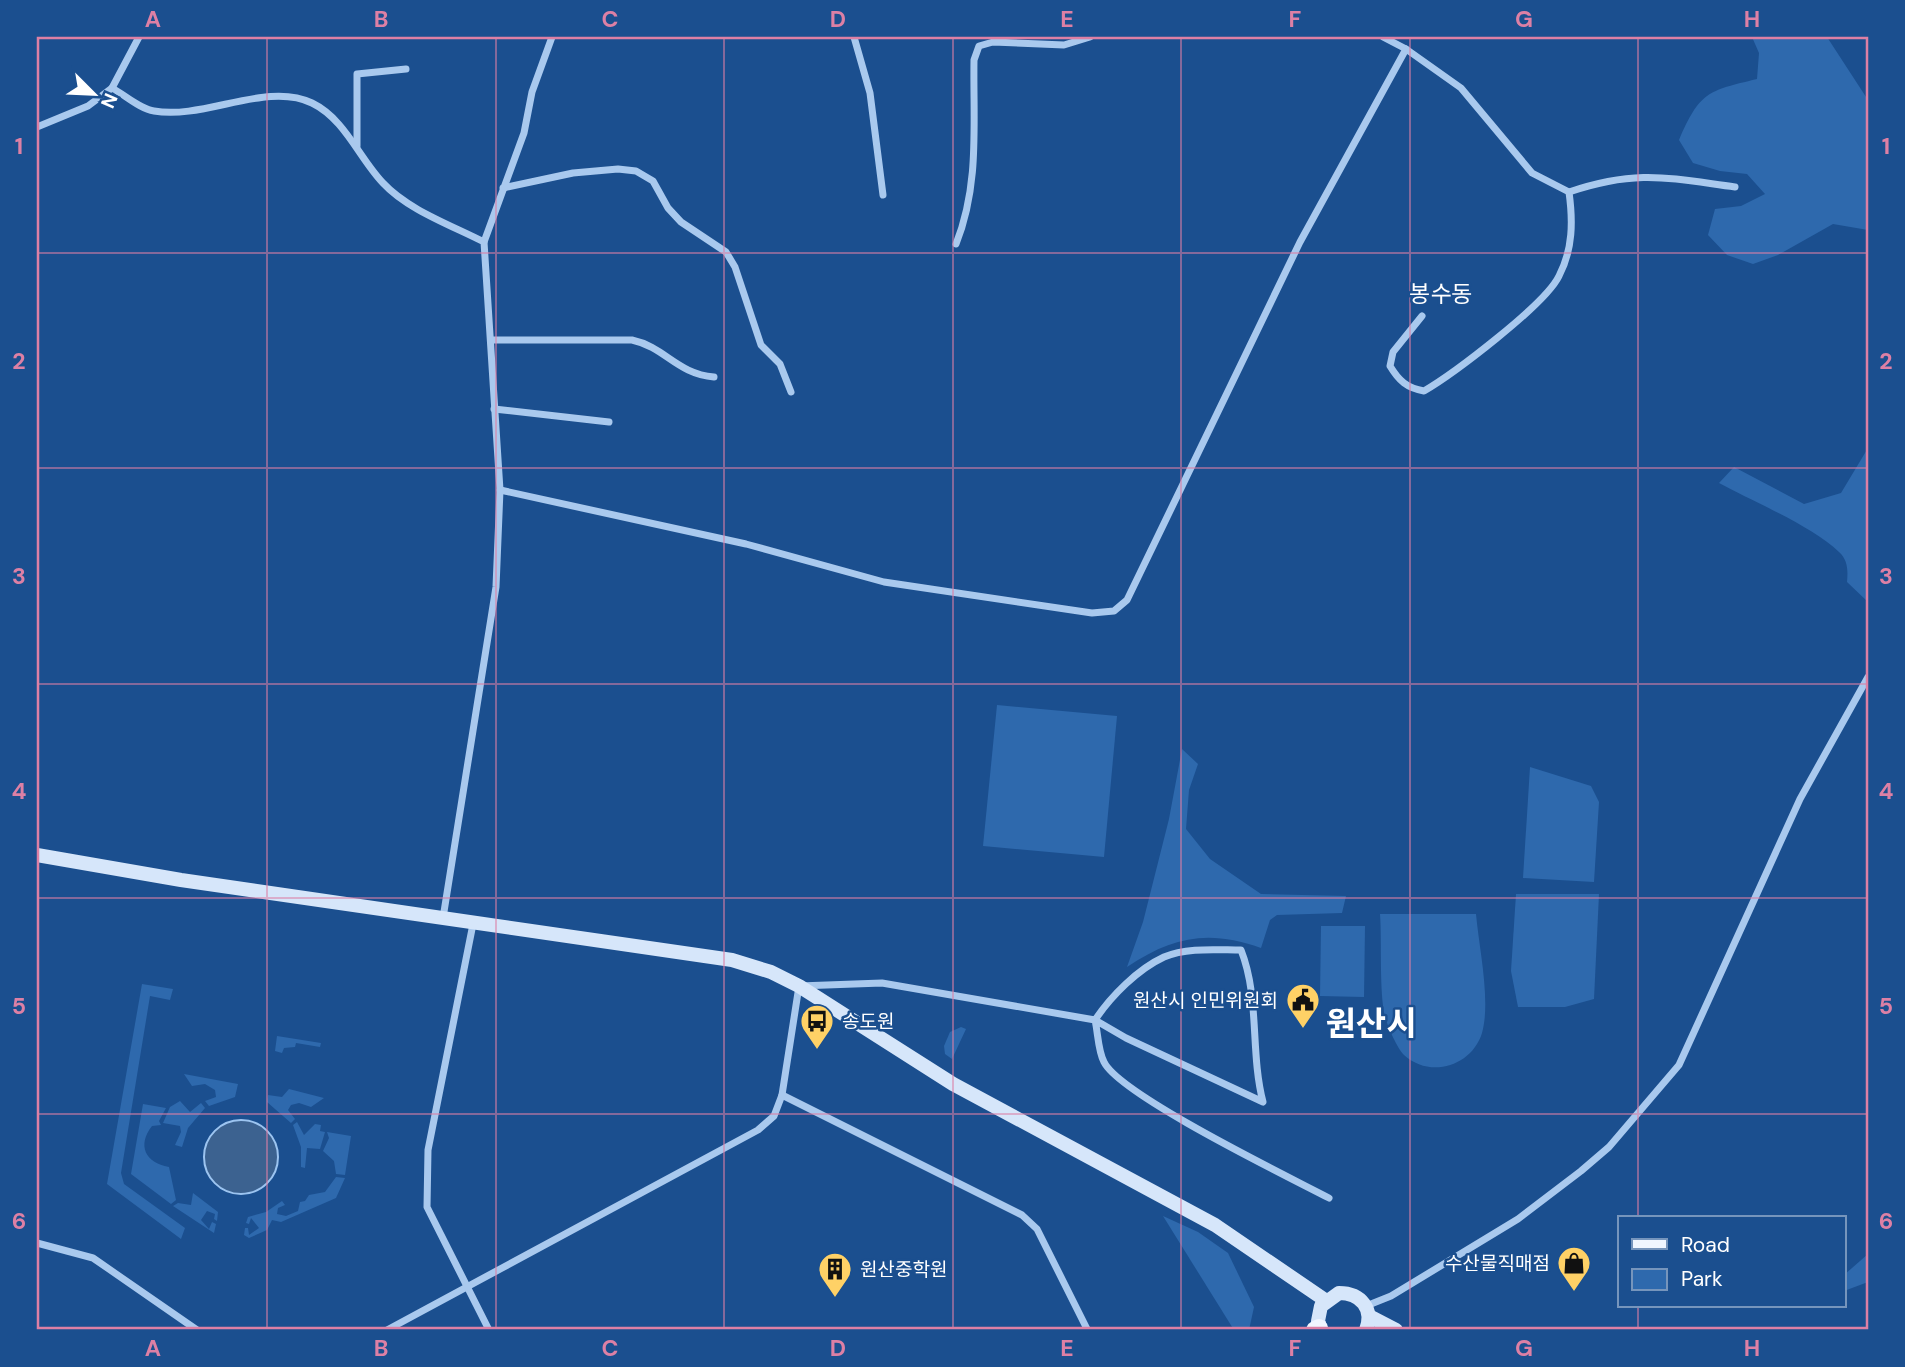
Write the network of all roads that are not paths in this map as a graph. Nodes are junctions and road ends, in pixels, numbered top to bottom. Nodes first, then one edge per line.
1 (139, 37) edge
2 (552, 37) edge
3 (854, 37) edge
4 (1090, 37) edge
5 (1383, 37) edge
6 (1406, 49) junction
7 (406, 69) dead end
8 (112, 88) junction
9 (37, 127) edge
10 (357, 146) junction
11 (1735, 187) dead end
12 (503, 188) junction
13 (1569, 192) junction
14 (883, 195) dead end
15 (484, 242) junction
16 (956, 244) dead end
17 (1422, 316) dead end
18 (491, 340) junction
19 (714, 377) dead end
20 (791, 393) dead end
21 (494, 409) junction
22 (609, 422) dead end
23 (500, 490) junction
24 (1868, 677) edge
25 (37, 855) edge
26 (443, 919) junction
27 (473, 924) junction
28 (799, 986) junction
29 (1095, 1020) junction
30 (782, 1095) junction
31 (1329, 1198) dead end
32 (37, 1243) edge
33 (466, 1290) junction
34 (1325, 1300) junction
35 (1367, 1318) edge
36 (1087, 1329) edge
37 (1318, 1329) edge
38 (197, 1330) edge
39 (387, 1330) edge
40 (489, 1330) edge
41 (1396, 1330) edge

1 - 8 street
2 - 12 street
3 - 14 street
4 - 16 street
5 - 6 street
6 - 13 street
6 - 23 street
7 - 10 street
8 - 9 street
8 - 10 street
10 - 15 street
11 - 13 street
12 - 15 street
12 - 20 street
13 - 17 street
15 - 18 street
18 - 19 street
18 - 21 street
21 - 22 street
21 - 23 street
23 - 26 street
24 - 35 street
25 - 26 main road
26 - 27 main road
27 - 28 main road
27 - 33 street
28 - 29 street
28 - 30 street
28 - 34 main road
29 - 29 street
29 - 31 street
30 - 33 street
30 - 36 street
32 - 38 street
33 - 39 street
33 - 40 street
34 - 35 main road
34 - 37 main road
35 - 41 main road

